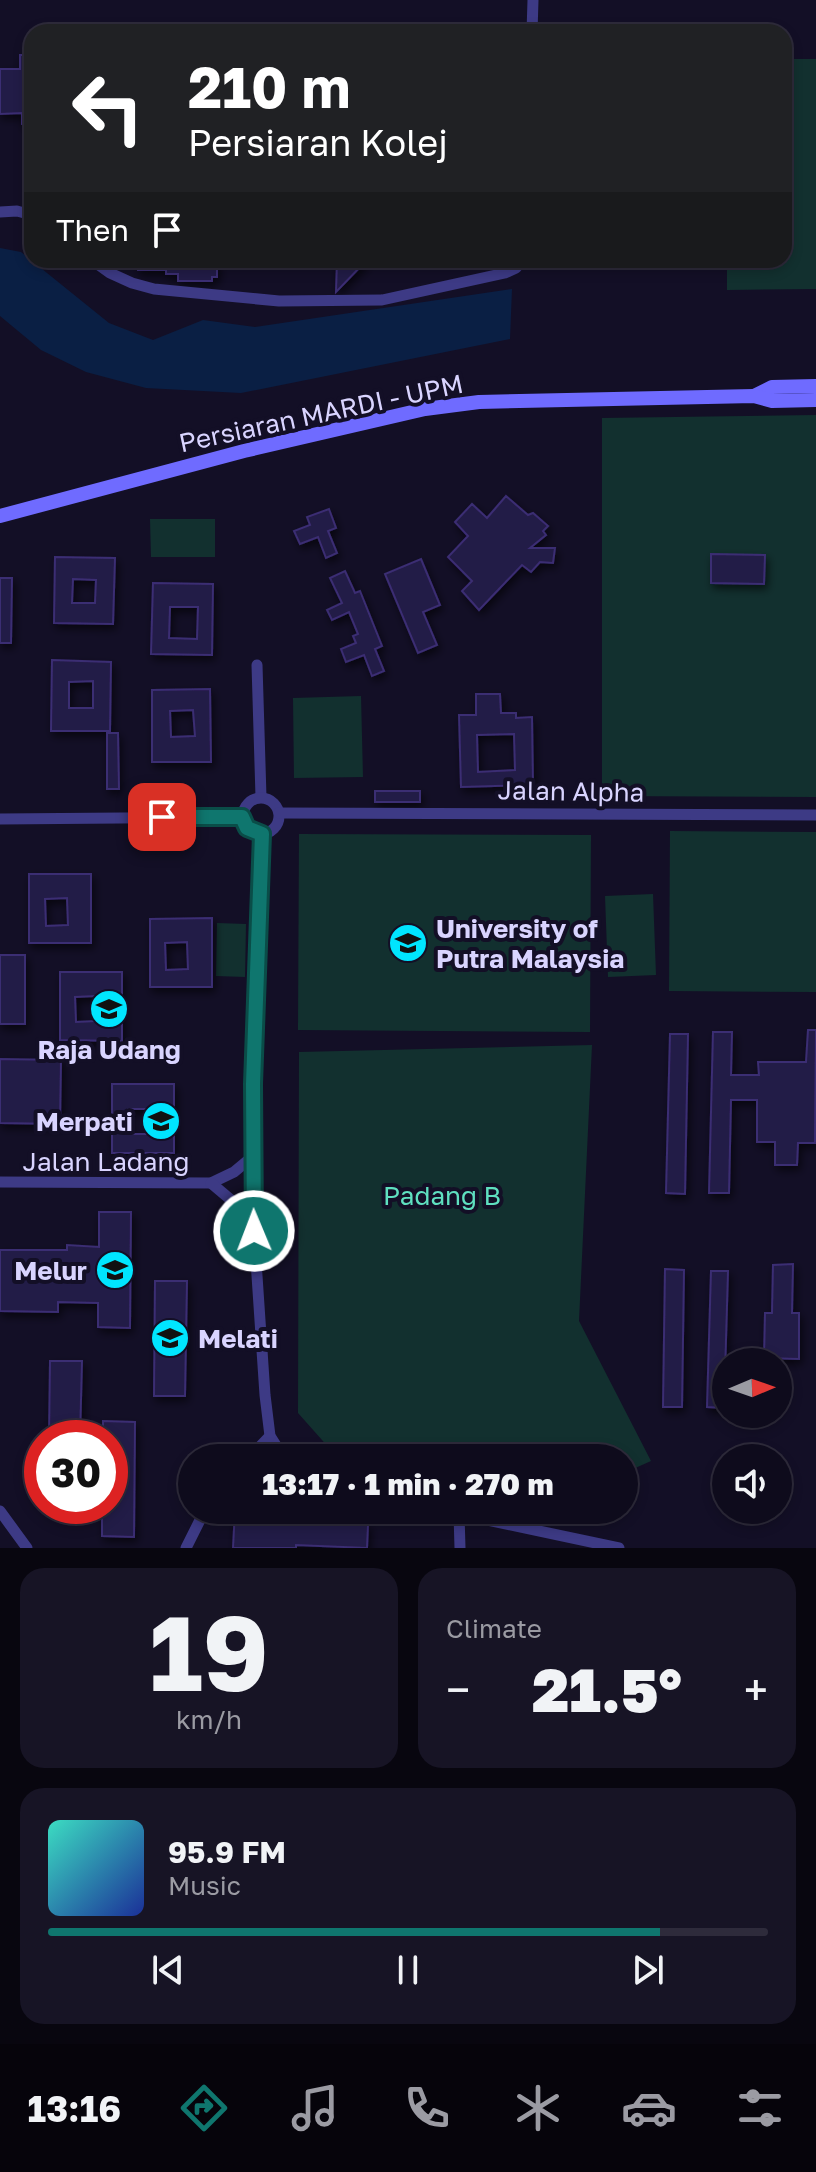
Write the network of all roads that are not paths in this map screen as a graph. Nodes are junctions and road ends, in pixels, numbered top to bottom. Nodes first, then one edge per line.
1 (533, 0) edge
2 (532, 24) edge
3 (0, 212) edge
4 (24, 213) edge
5 (106, 268) edge
6 (516, 268) edge
7 (816, 386) edge
8 (754, 396) junction
9 (816, 400) edge
10 (0, 516) edge
11 (257, 665) dead end
12 (261, 797) junction
13 (279, 813) junction
14 (816, 815) edge
15 (242, 817) junction
16 (0, 819) edge
17 (262, 834) junction
18 (252, 1157) junction
19 (0, 1182) edge
20 (211, 1183) junction
21 (254, 1231) junction
22 (270, 1436) junction
23 (262, 1444) edge
24 (275, 1444) edge
25 (0, 1511) edge
26 (198, 1524) edge
27 (459, 1524) edge
28 (506, 1524) edge
29 (27, 1548) edge
30 (186, 1548) edge
31 (460, 1548) edge
32 (619, 1548) edge

1 - 2 street
3 - 4 street
5 - 6 street
7 - 8 street
8 - 9 street
8 - 10 street, Persiaran MARDI - UPM
11 - 12 street
12 - 13 street
12 - 15 street
13 - 14 street, Jalan Alpha
13 - 17 street
15 - 16 street
15 - 17 street
17 - 18 street
18 - 20 street, Jalan Ladang
18 - 21 street
19 - 20 street, Jalan Ladang
20 - 21 street, Jalan Ladang
21 - 22 street
22 - 23 street
22 - 24 street
25 - 29 street
26 - 30 street
27 - 31 street
28 - 32 street

